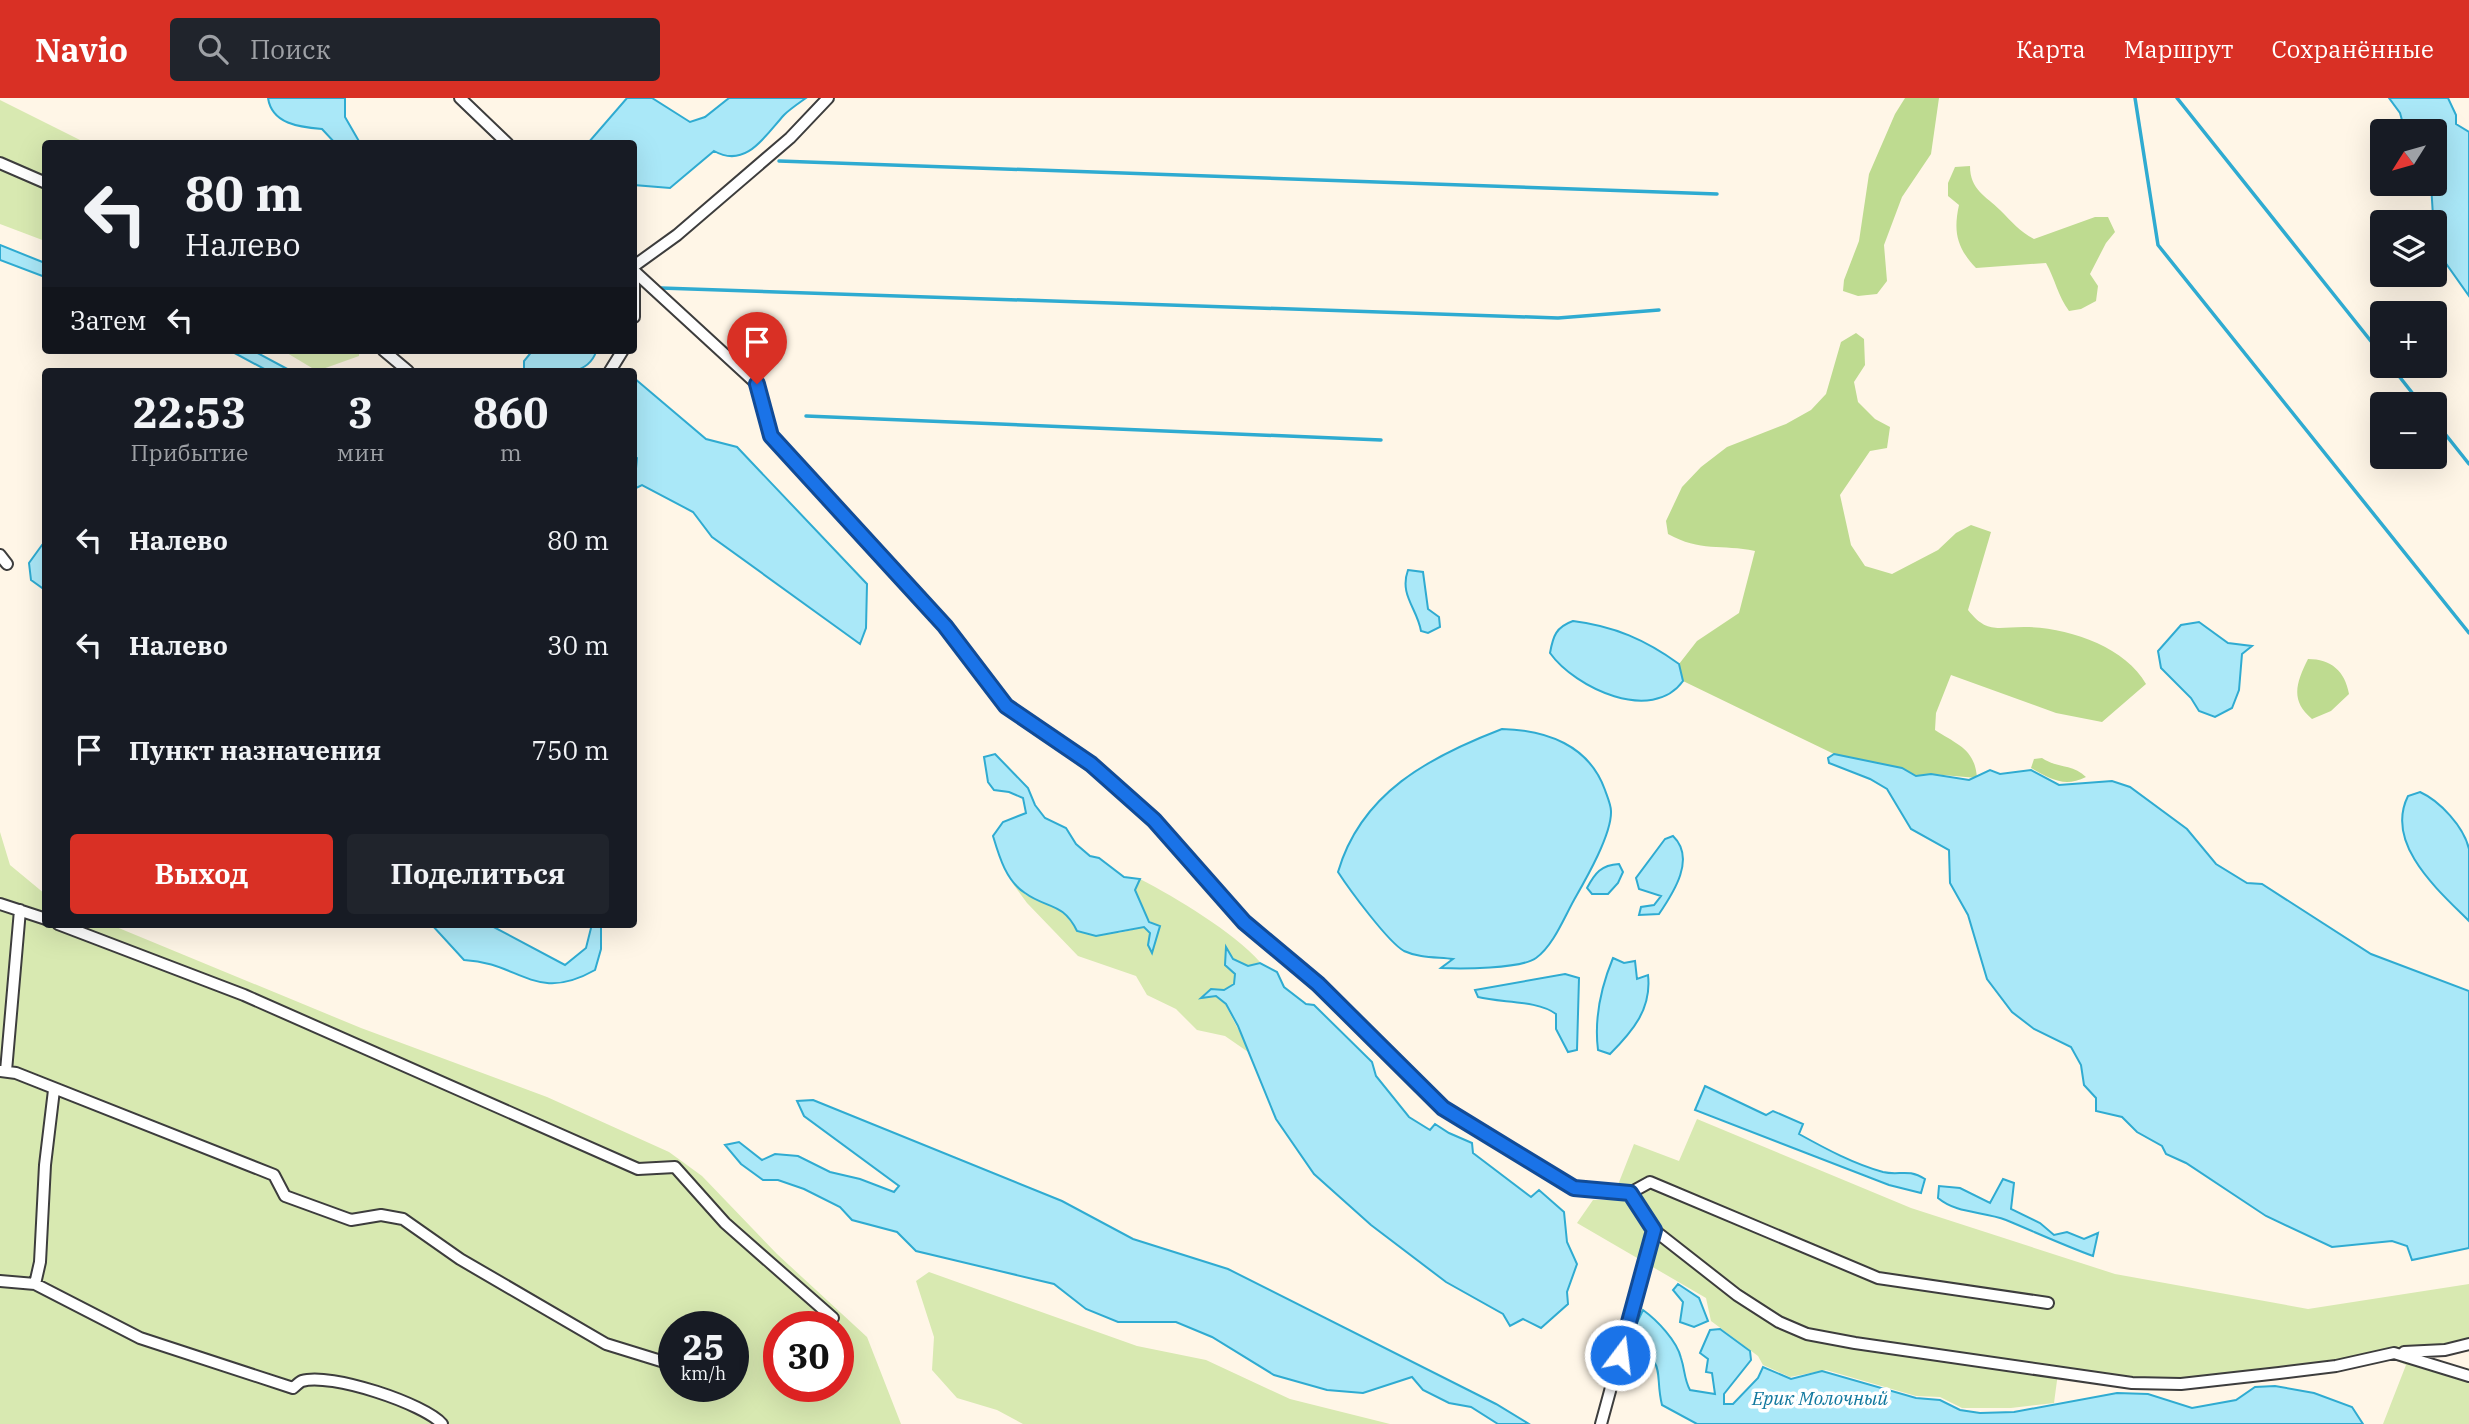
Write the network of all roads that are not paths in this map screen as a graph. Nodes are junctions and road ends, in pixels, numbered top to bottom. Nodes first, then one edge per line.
1 (460, 98) edge
2 (828, 98) edge
3 (504, 140) edge
4 (0, 163) edge
5 (42, 181) edge
6 (637, 267) edge
7 (637, 272) edge
8 (388, 354) edge
9 (404, 368) edge
10 (0, 904) edge
11 (20, 910) junction
12 (42, 918) edge
13 (68, 928) edge
14 (3, 1071) edge
15 (54, 1090) junction
16 (1630, 1193) junction
17 (1654, 1230) junction
18 (0, 1281) edge
19 (35, 1284) junction
20 (2048, 1303) dead end
21 (825, 1311) edge
22 (2469, 1344) edge
23 (2394, 1353) junction
24 (658, 1360) edge
25 (2469, 1376) edge
26 (442, 1424) edge
27 (1601, 1424) edge

1 - 3 street
2 - 6 street
4 - 5 street
7 - 16 street
8 - 9 street
10 - 11 street
11 - 12 street
11 - 14 street
13 - 21 street
14 - 15 street
15 - 19 street
15 - 24 street
16 - 17 street
16 - 20 street
17 - 23 street
17 - 27 street
18 - 19 street
19 - 26 street
22 - 23 street
23 - 25 street

